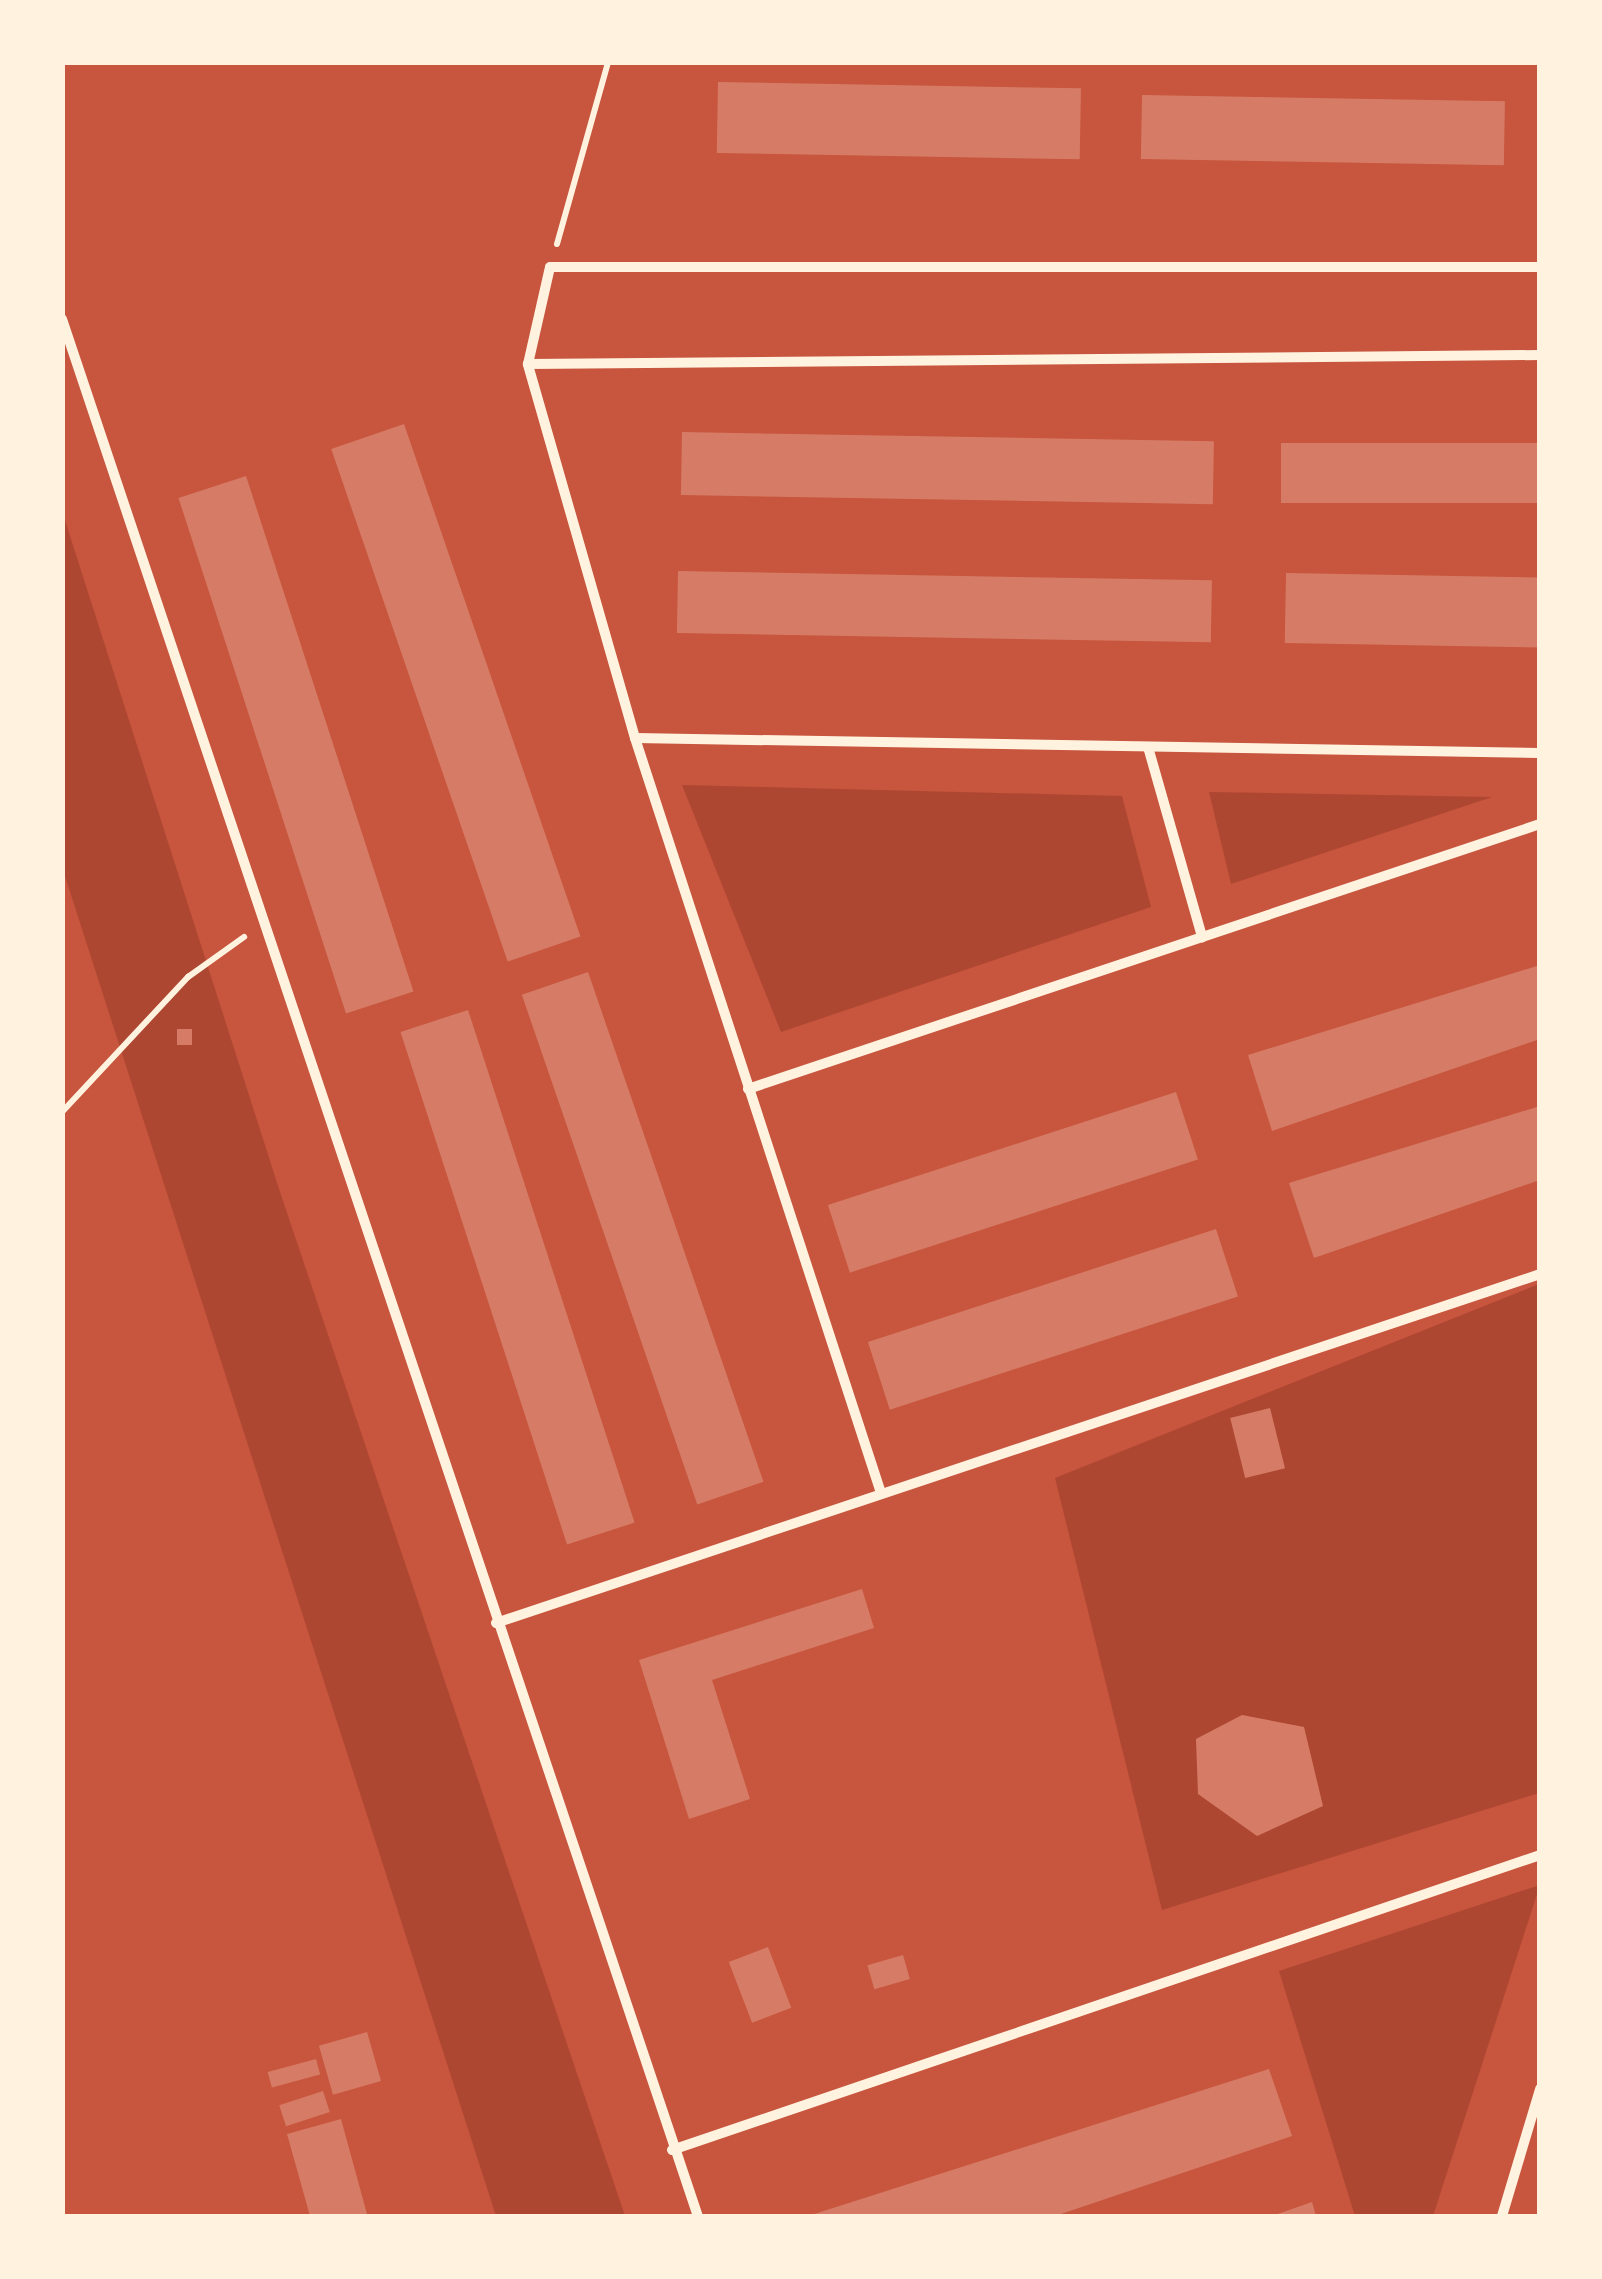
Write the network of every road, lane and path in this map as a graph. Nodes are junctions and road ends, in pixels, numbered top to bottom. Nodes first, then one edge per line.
1 (608, 62) edge
2 (550, 266) junction
3 (1540, 267) edge
4 (62, 319) edge
5 (1540, 355) edge
6 (528, 364) junction
7 (635, 738) junction
8 (1148, 747) junction
9 (1540, 754) edge
10 (1540, 824) edge
11 (264, 923) junction
12 (1202, 937) junction
13 (748, 1089) junction
14 (62, 1112) edge
15 (1540, 1274) edge
16 (881, 1493) junction
17 (496, 1623) junction
18 (1540, 1855) edge
19 (1540, 2088) edge
20 (672, 2150) junction
21 (698, 2216) edge
22 (1502, 2216) edge

1 - 2 path
2 - 3 street
2 - 6 street
4 - 11 street
5 - 6 street
6 - 7 street
7 - 8 street
7 - 13 street
8 - 9 street
8 - 12 street
10 - 12 street
11 - 14 path
11 - 17 street
12 - 13 street
13 - 16 street
15 - 16 street
16 - 17 street
17 - 20 street
18 - 20 street
19 - 22 street
20 - 21 street

